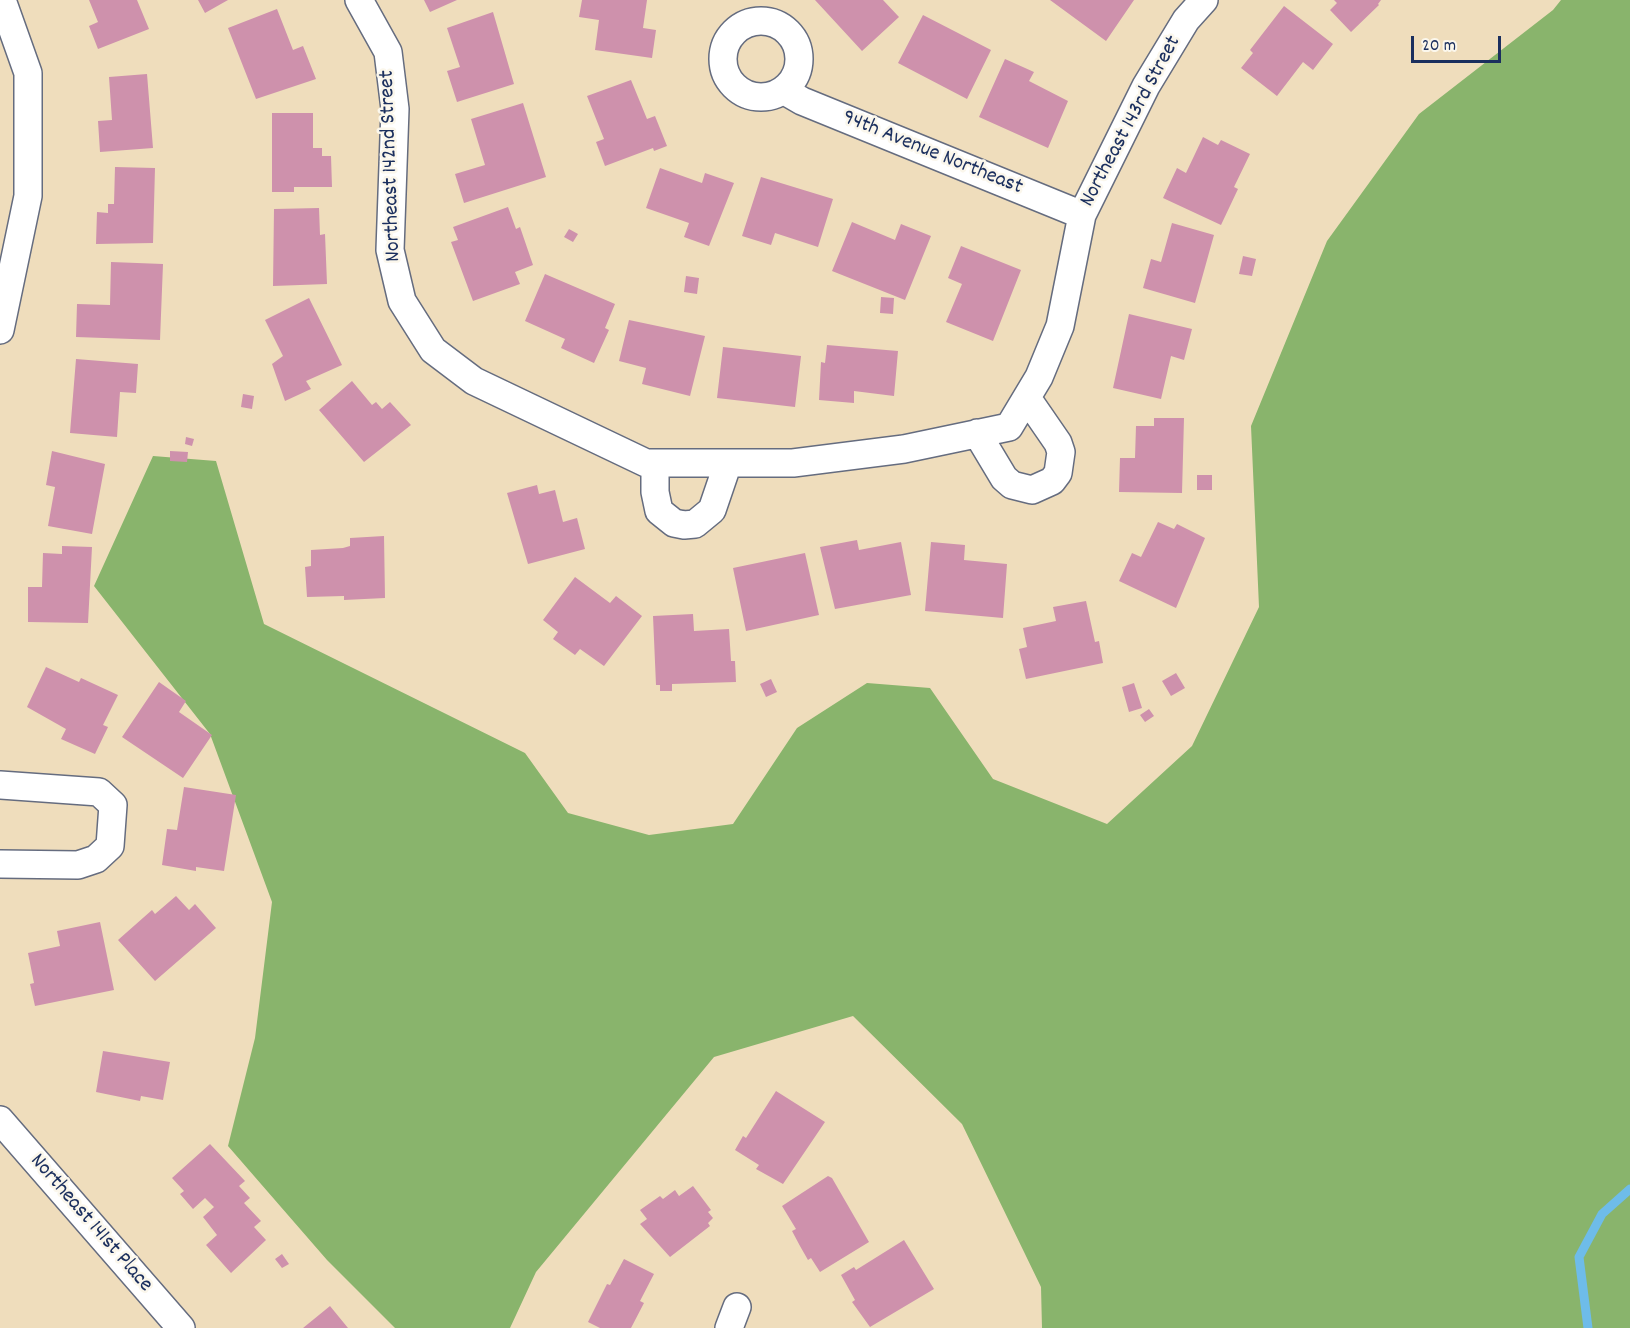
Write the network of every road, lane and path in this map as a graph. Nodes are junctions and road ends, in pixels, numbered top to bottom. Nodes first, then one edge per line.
1 (2, 0) edge
2 (359, 0) edge
3 (1204, 0) edge
4 (783, 90) dead end
5 (1082, 215) junction
6 (0, 330) edge
7 (1027, 398) junction
8 (977, 433) junction
9 (655, 463) junction
10 (728, 463) junction
11 (0, 785) edge
12 (0, 864) edge
13 (0, 1120) edge
14 (181, 1328) edge

1 - 6 street
2 - 9 street, Northeast 142nd Street
3 - 5 street, Northeast 143rd Street
4 - 5 street, 94th Avenue Northeast
5 - 7 street, Northeast 143rd Street
7 - 8 street, Northeast 143rd Street
7 - 8 street
8 - 10 street, Northeast 143rd Street
9 - 10 street, Northeast 142nd Street
9 - 10 street
11 - 12 street
13 - 14 street, Northeast 141st Place

